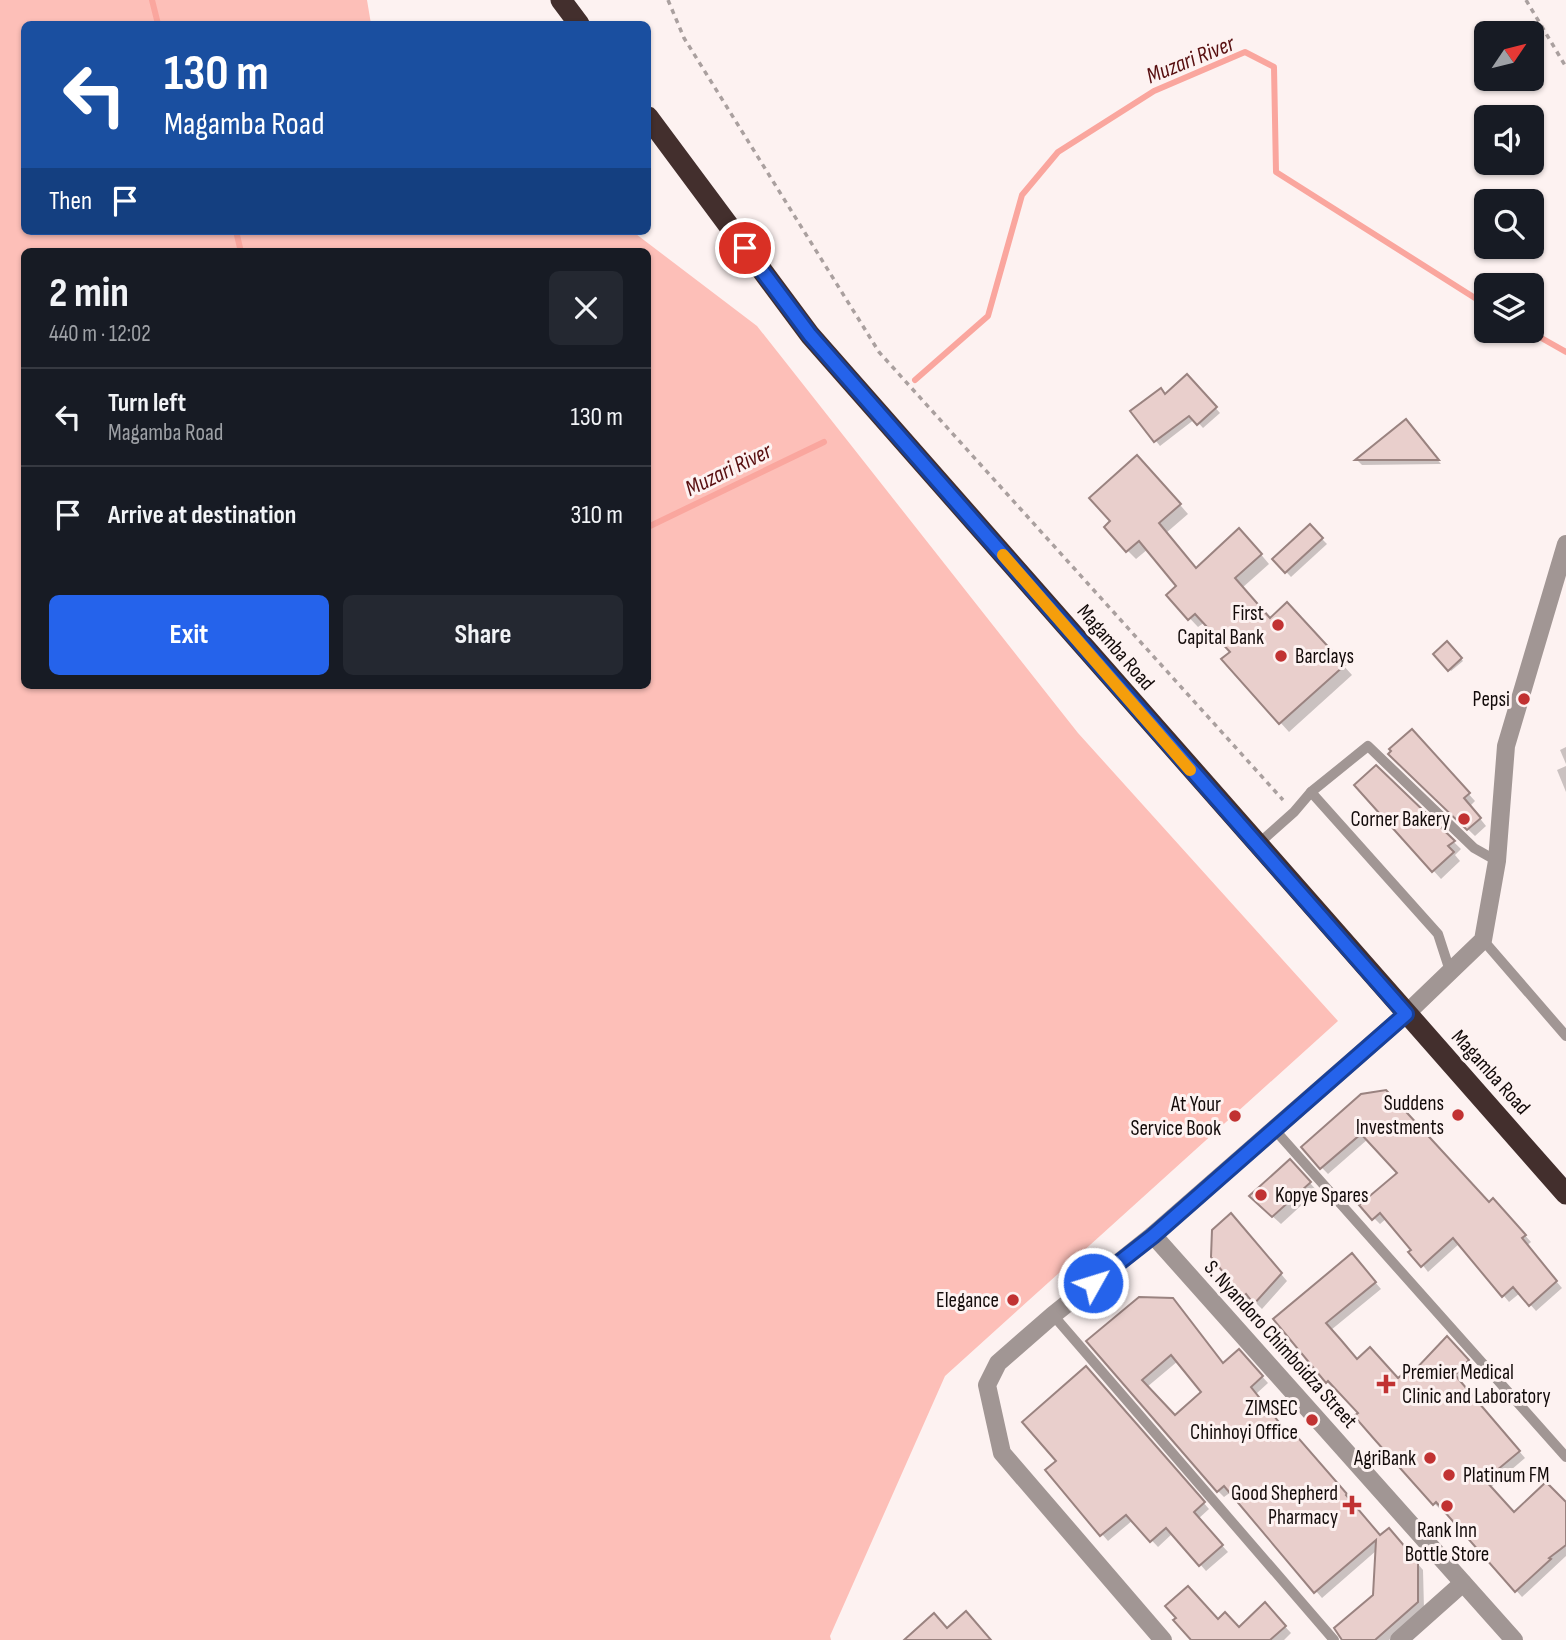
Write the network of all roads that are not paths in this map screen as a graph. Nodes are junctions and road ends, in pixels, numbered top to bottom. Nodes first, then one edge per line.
1 (561, 0) edge
2 (577, 21) edge
3 (651, 121) edge
4 (1566, 544) edge
5 (1311, 792) junction
6 (1257, 845) junction
7 (1497, 861) junction
8 (1483, 940) junction
9 (1450, 971) junction
10 (1406, 1014) junction
11 (1566, 1037) edge
12 (1274, 1129) junction
13 (1566, 1194) edge
14 (1153, 1236) junction
15 (1054, 1315) junction
16 (1566, 1457) edge
17 (1463, 1583) junction
18 (1163, 1640) edge
19 (1334, 1640) edge
20 (1399, 1640) edge
21 (1514, 1640) edge

1 - 2 highway
3 - 6 highway, Magamba Road
4 - 7 street
5 - 6 lane
5 - 7 lane
5 - 9 lane
6 - 10 highway, Magamba Road
7 - 8 street
8 - 9 street
8 - 11 lane
9 - 10 street
10 - 12 street
10 - 13 highway, Magamba Road
12 - 14 street
12 - 16 lane
14 - 15 street
14 - 17 street, S. Nyandoro Chimboidza Street
15 - 18 street
15 - 19 lane
17 - 20 street
17 - 21 street, S. Nyandoro Chimboidza Street

